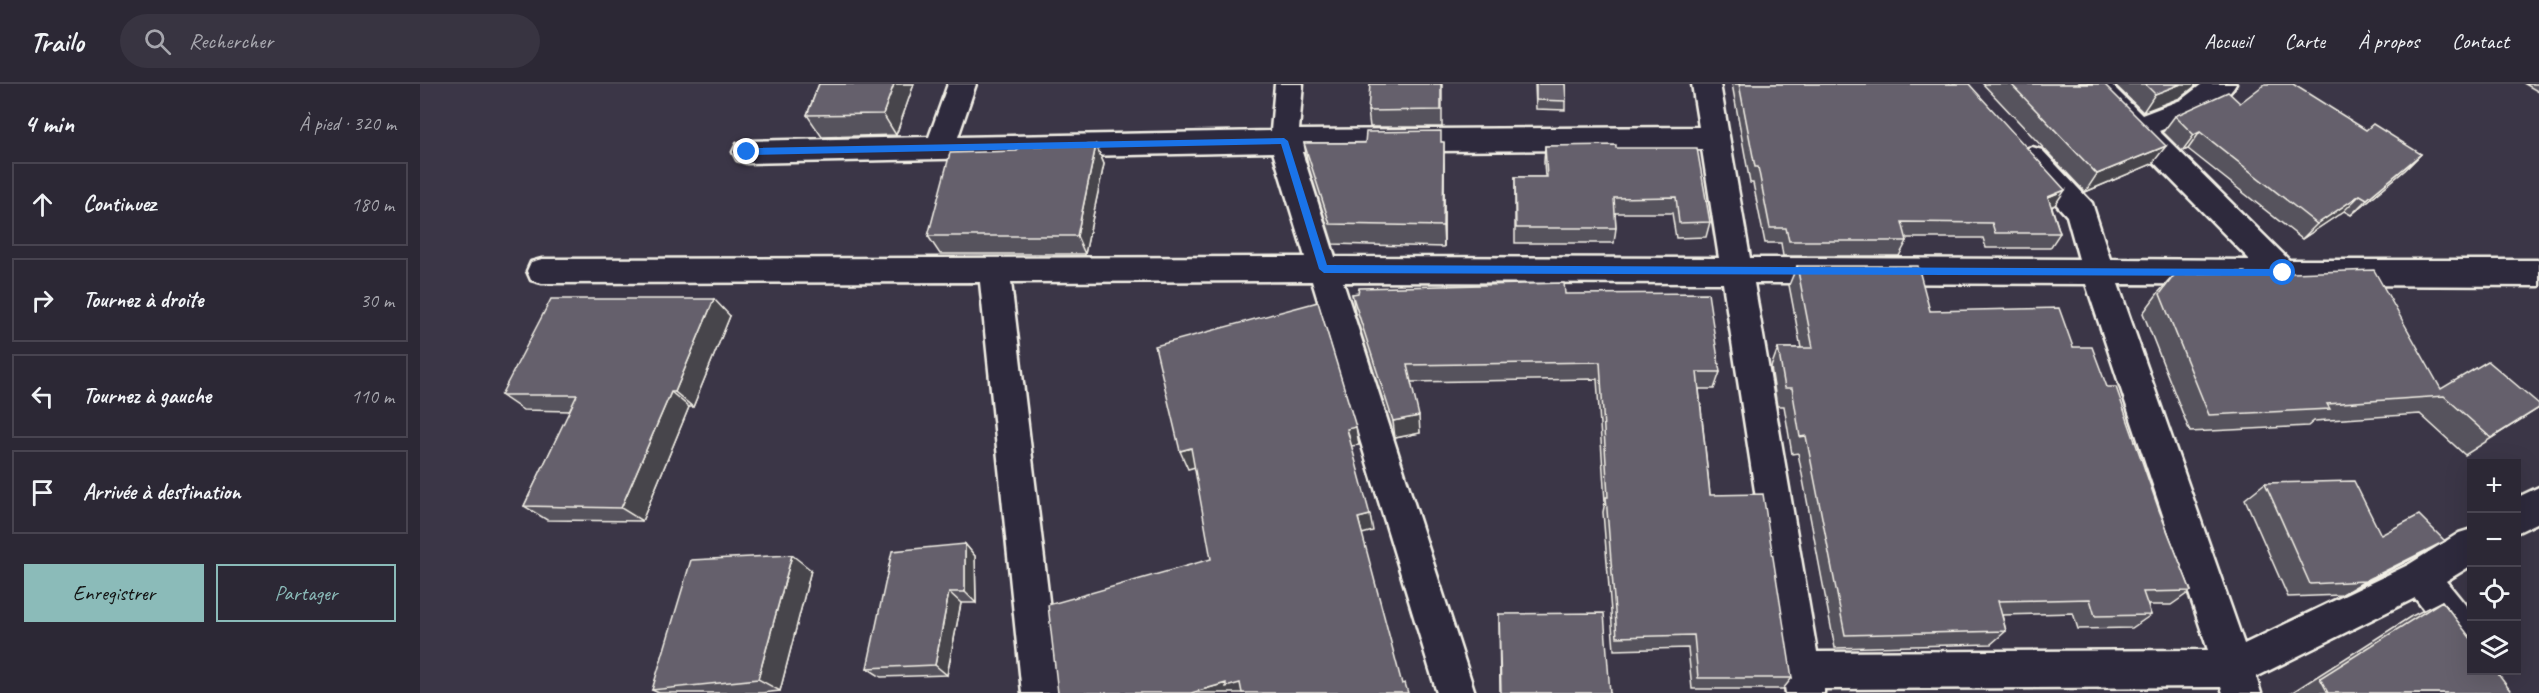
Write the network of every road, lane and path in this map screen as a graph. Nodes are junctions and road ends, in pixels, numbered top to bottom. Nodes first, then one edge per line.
1 (962, 84) edge
2 (1290, 84) edge
3 (1706, 84) edge
4 (2094, 84) edge
5 (2222, 84) edge
6 (2138, 128) junction
7 (2010, 135) edge
8 (1715, 138) junction
9 (1284, 141) junction
10 (940, 148) junction
11 (747, 152) dead end
12 (1324, 269) junction
13 (994, 270) junction
14 (542, 271) dead end
15 (1736, 271) junction
16 (2098, 272) junction
17 (2283, 273) junction
18 (2539, 273) edge
19 (2539, 503) edge
20 (2521, 514) edge
21 (2467, 548) edge
22 (2421, 577) junction
23 (2467, 636) edge
24 (2238, 681) edge
25 (1803, 682) edge
26 (1041, 693) edge
27 (1456, 693) edge

1 - 10 street
2 - 9 street
3 - 8 street
4 - 6 street
5 - 6 street
6 - 17 street
7 - 16 street
8 - 9 street
8 - 15 street
9 - 10 street
9 - 12 street
10 - 11 street
12 - 13 street
12 - 15 street
12 - 27 street
13 - 14 street
13 - 26 street
15 - 16 street
15 - 25 street
16 - 17 street
16 - 24 street
17 - 18 street
19 - 20 street
21 - 22 street
22 - 23 street
22 - 24 street
24 - 25 street

